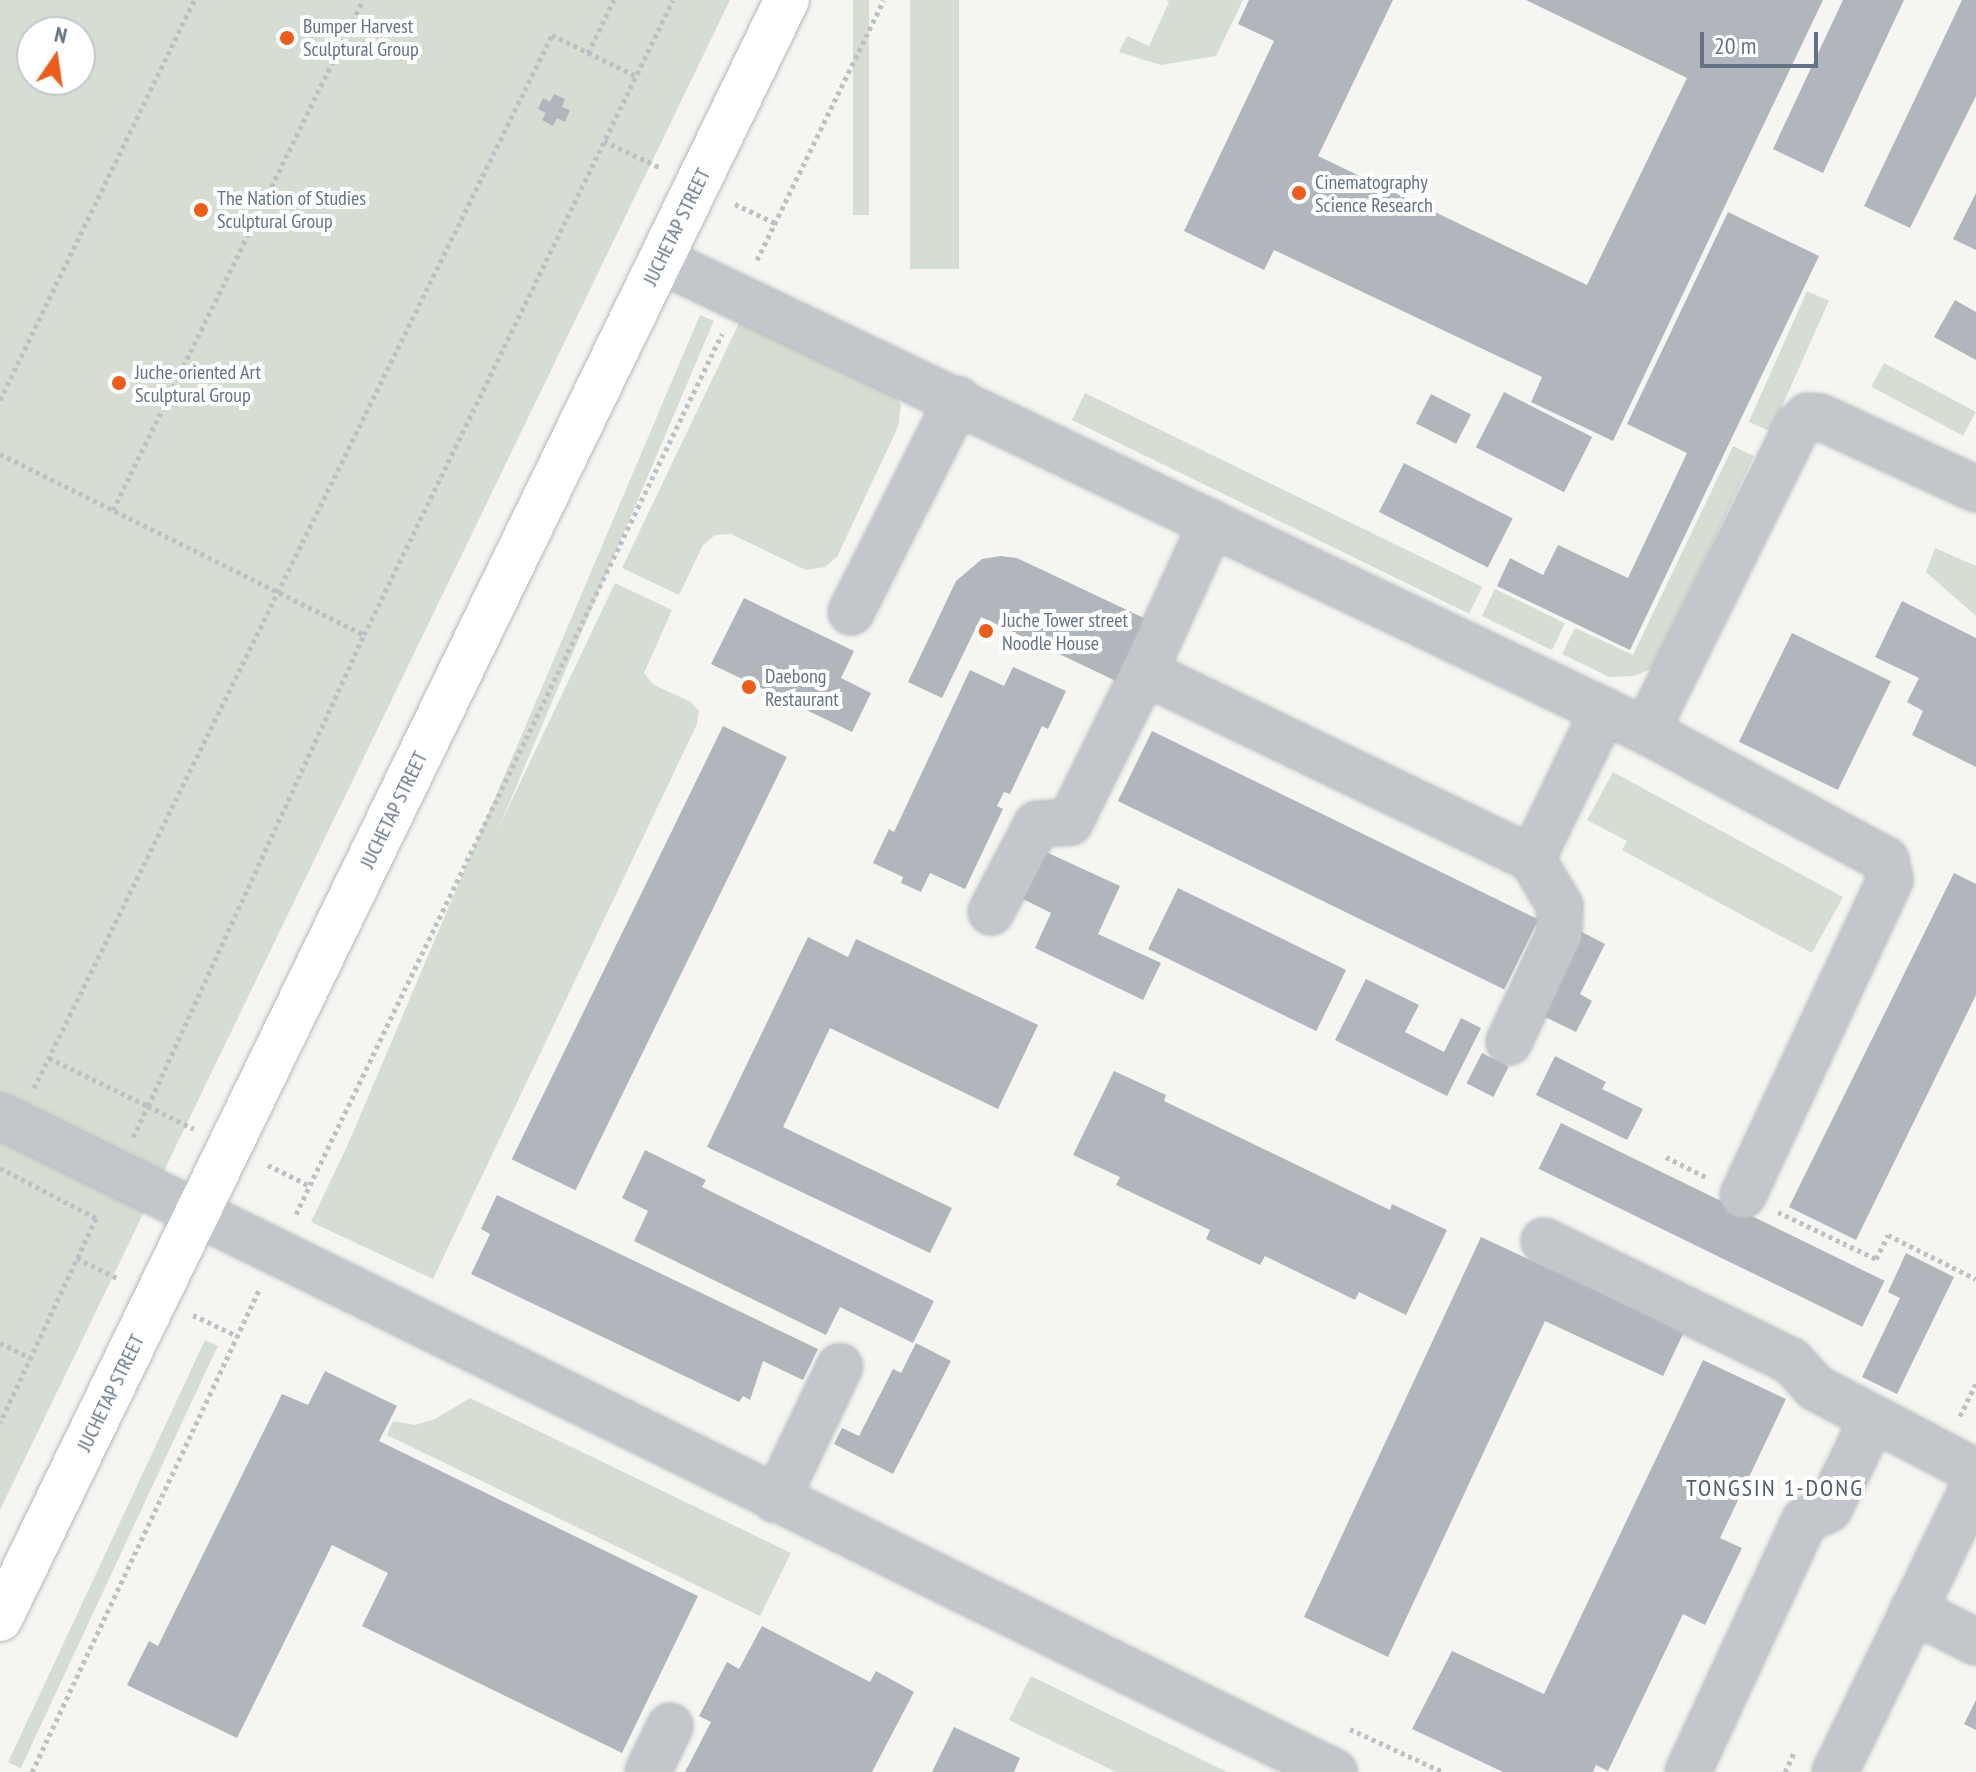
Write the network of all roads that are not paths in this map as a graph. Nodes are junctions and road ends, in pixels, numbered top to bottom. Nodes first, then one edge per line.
1 (787, 0) edge
2 (660, 260) junction
3 (958, 399) junction
4 (1976, 489) edge
5 (1212, 523) junction
6 (851, 612) dead end
7 (1144, 672) junction
8 (1604, 710) junction
9 (1646, 731) junction
10 (1532, 859) junction
11 (991, 912) dead end
12 (1509, 1042) dead end
13 (8, 1120) edge
14 (1743, 1195) road end
15 (198, 1216) junction
16 (1544, 1241) dead end
17 (840, 1366) dead end
18 (1872, 1421) junction
19 (1976, 1472) edge
20 (1976, 1482) edge
21 (776, 1500) junction
22 (1913, 1610) junction
23 (0, 1619) edge
24 (1976, 1642) edge
25 (670, 1726) dead end
26 (648, 1772) edge
27 (1334, 1772) edge
28 (1688, 1772) edge
29 (1835, 1772) edge

1 - 2 main road, JUCHETAP STREET
2 - 3 street
2 - 15 main road, JUCHETAP STREET
3 - 5 street
3 - 6 street
4 - 9 street
5 - 7 street
5 - 8 street
7 - 10 street
7 - 11 street
8 - 9 street
8 - 10 street
9 - 14 street
10 - 12 street
13 - 15 street
15 - 21 street
15 - 23 main road, JUCHETAP STREET
16 - 18 street
17 - 21 street
18 - 19 street
18 - 28 street
20 - 22 street
21 - 27 street
22 - 24 street
22 - 29 street
25 - 26 street

